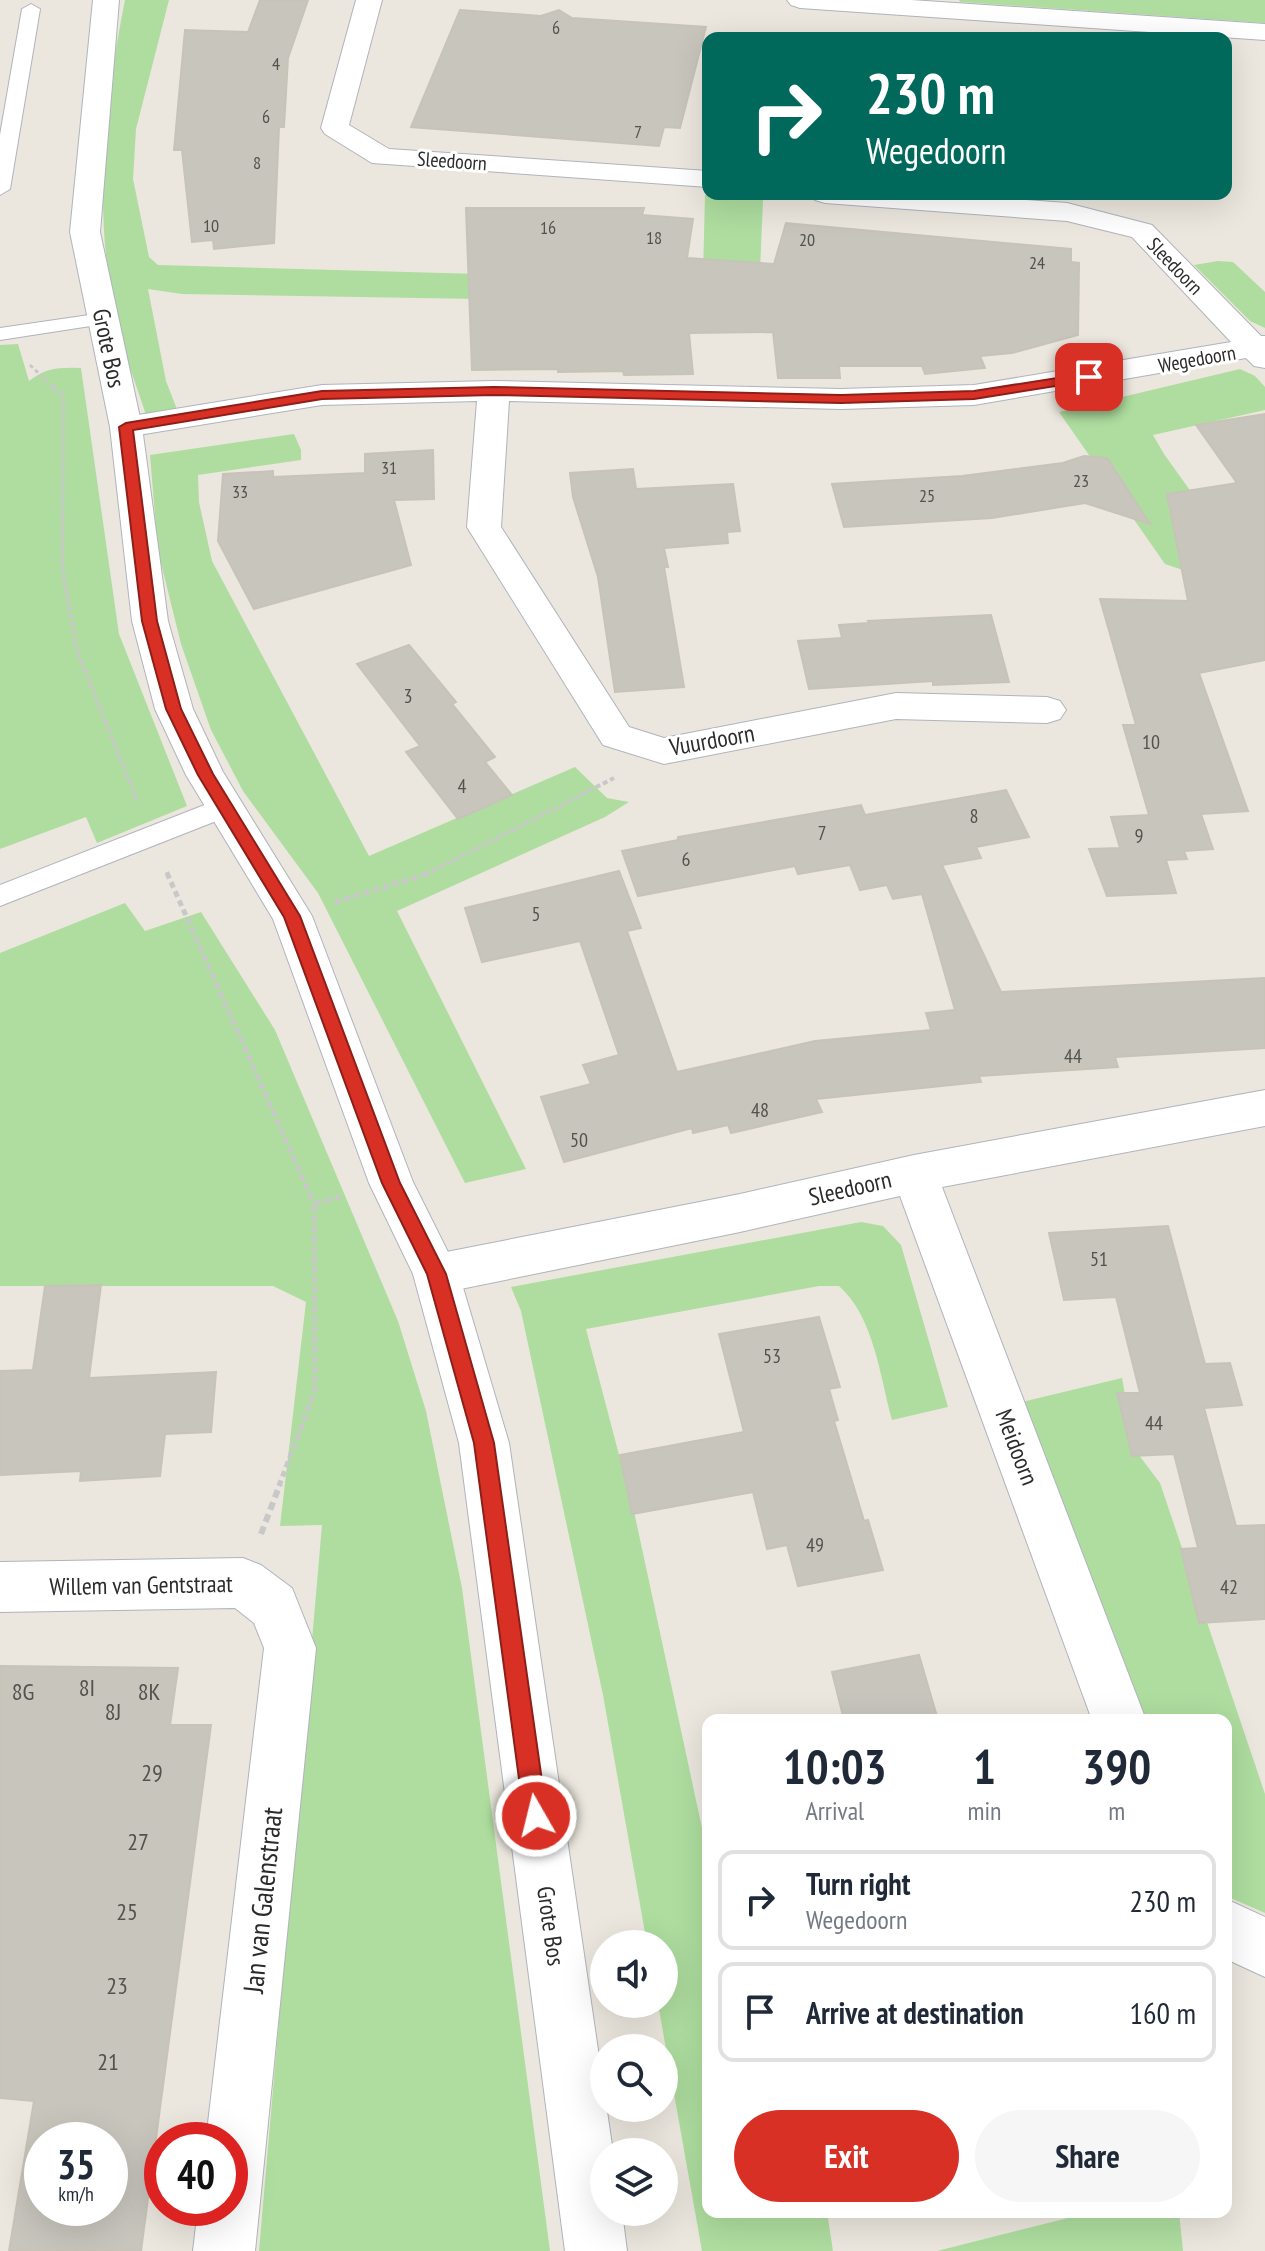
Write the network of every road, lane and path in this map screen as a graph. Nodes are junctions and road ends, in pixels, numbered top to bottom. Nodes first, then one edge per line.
1 (106, 0) edge
2 (369, 0) edge
3 (800, 0) edge
4 (937, 4) edge
5 (31, 9) dead end
6 (1265, 32) edge
7 (702, 179) edge
8 (0, 189) edge
9 (906, 200) edge
10 (103, 319) junction
11 (23, 331) junction
12 (0, 334) edge
13 (1261, 351) edge
14 (494, 391) junction
15 (126, 427) junction
16 (1047, 710) dead end
17 (664, 751) junction
18 (225, 807) junction
19 (151, 836) junction
20 (0, 896) edge
21 (292, 916) junction
22 (1265, 1108) edge
23 (914, 1174) junction
24 (391, 1183) junction
25 (314, 1204) junction
26 (436, 1274) junction
27 (0, 1587) edge
28 (258, 1595) junction
29 (1117, 1714) edge
30 (1232, 1931) edge
31 (1265, 1948) edge
32 (238, 2122) edge
33 (227, 2226) edge
34 (224, 2251) edge
35 (596, 2251) edge

1 - 10 street, Grote Bos
2 - 7 street, Sleedoorn
3 - 4 street
4 - 6 street
5 - 8 lane
9 - 13 street, Sleedoorn
10 - 11 lane
10 - 15 street, Grote Bos
11 - 12 lane
11 - 19 path
13 - 14 street, Wegedoorn
14 - 15 street, Wegedoorn
14 - 17 street, Vuurdoorn
15 - 18 street, Grote Bos
16 - 17 street, Vuurdoorn
17 - 21 path
18 - 19 lane
18 - 21 street, Grote Bos
19 - 20 lane
19 - 25 path
21 - 24 street, Grote Bos
22 - 23 street, Sleedoorn
23 - 26 street, Sleedoorn
23 - 29 street, Meidoorn
24 - 25 path
24 - 26 street, Grote Bos
25 - 28 path
26 - 35 street, Grote Bos
27 - 28 street, Willem van Gentstraat
28 - 32 street, Jan van Galenstraat
30 - 31 street
33 - 34 street

